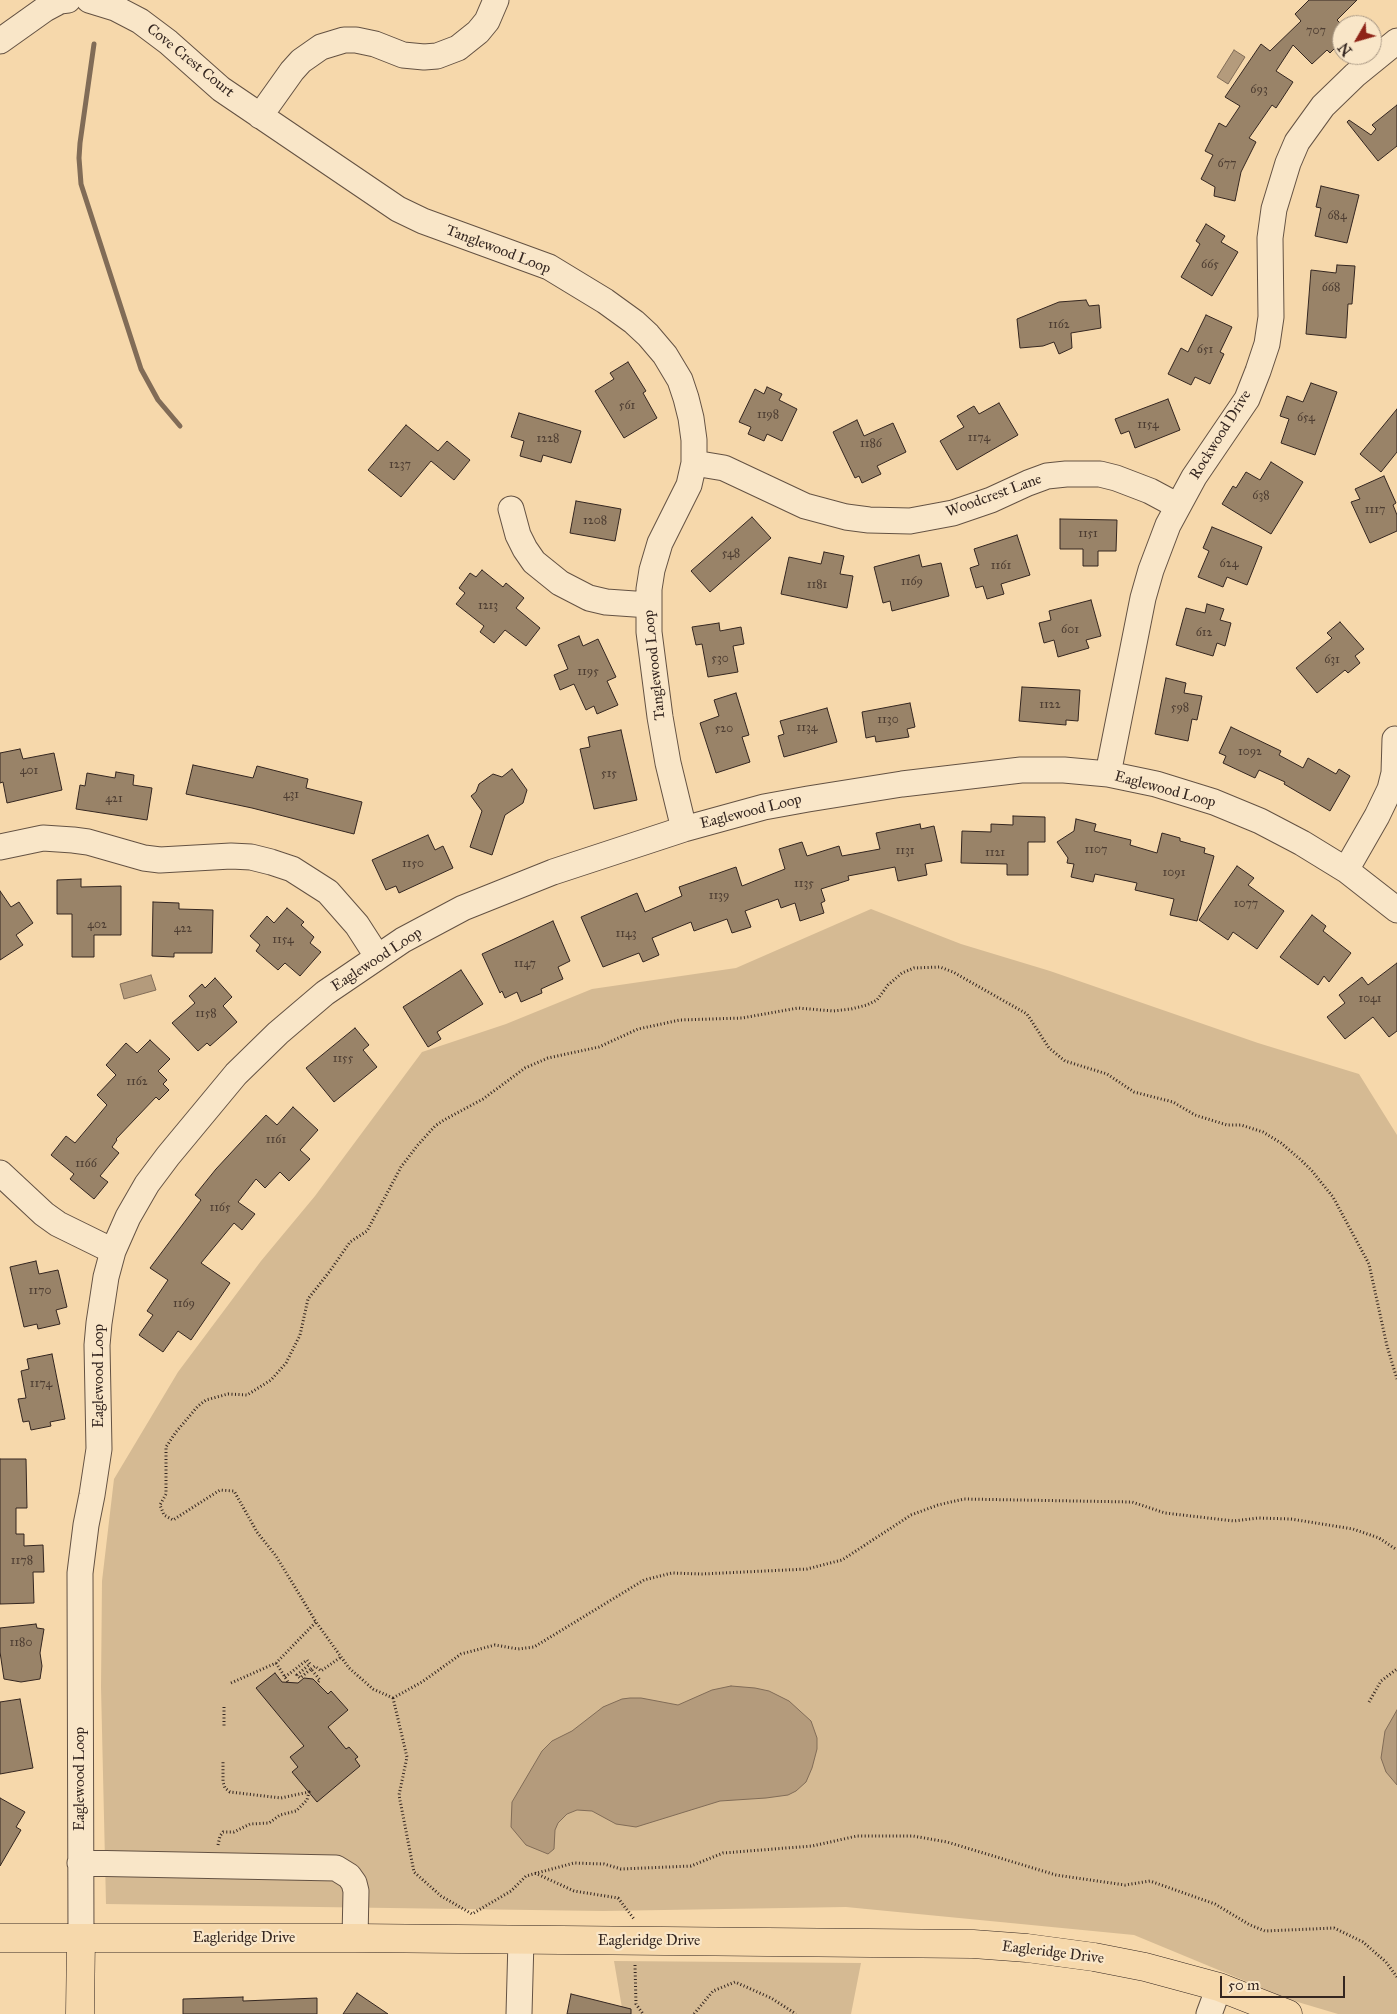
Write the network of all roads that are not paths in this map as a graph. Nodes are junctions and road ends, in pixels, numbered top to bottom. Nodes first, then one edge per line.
1 (68, 0) edge
2 (89, 0) edge
3 (496, 0) edge
4 (0, 41) edge
5 (1397, 41) edge
6 (260, 116) junction
7 (694, 463) junction
8 (1178, 506) junction
9 (511, 509) dead end
10 (649, 605) junction
11 (1395, 739) dead end
12 (1108, 774) junction
13 (684, 829) junction
14 (0, 847) edge
15 (1346, 870) junction
16 (1397, 910) edge
17 (377, 956) junction
18 (0, 1173) edge
19 (113, 1250) junction
20 (80, 1863) junction
21 (0, 1938) edge
22 (80, 1938) junction
23 (355, 1938) junction
24 (521, 1940) junction
25 (1219, 1987) junction
26 (80, 2014) edge
27 (519, 2014) edge
28 (1208, 2014) edge
29 (1288, 2014) edge

1 - 4 street
2 - 6 street, Cove Crest Court
3 - 6 street
5 - 8 street, Rockwood Drive
6 - 7 street, Tanglewood Loop
7 - 8 street, Woodcrest Lane
7 - 10 street, Tanglewood Loop
8 - 12 street, Rockwood Drive
9 - 10 street
10 - 13 street, Tanglewood Loop
11 - 15 street
12 - 13 street, Eaglewood Loop
12 - 15 street, Eaglewood Loop
13 - 17 street, Eaglewood Loop
14 - 17 street
15 - 16 street, Eaglewood Loop
17 - 19 street, Eaglewood Loop
18 - 19 street
19 - 20 street, Eaglewood Loop
20 - 22 street, Eaglewood Loop
20 - 23 street
21 - 22 main road, Eagleridge Drive
22 - 23 main road, Eagleridge Drive
22 - 26 main road
23 - 24 main road, Eagleridge Drive
24 - 25 main road, Eagleridge Drive
24 - 27 street
25 - 28 street
25 - 29 main road, Eagleridge Drive

